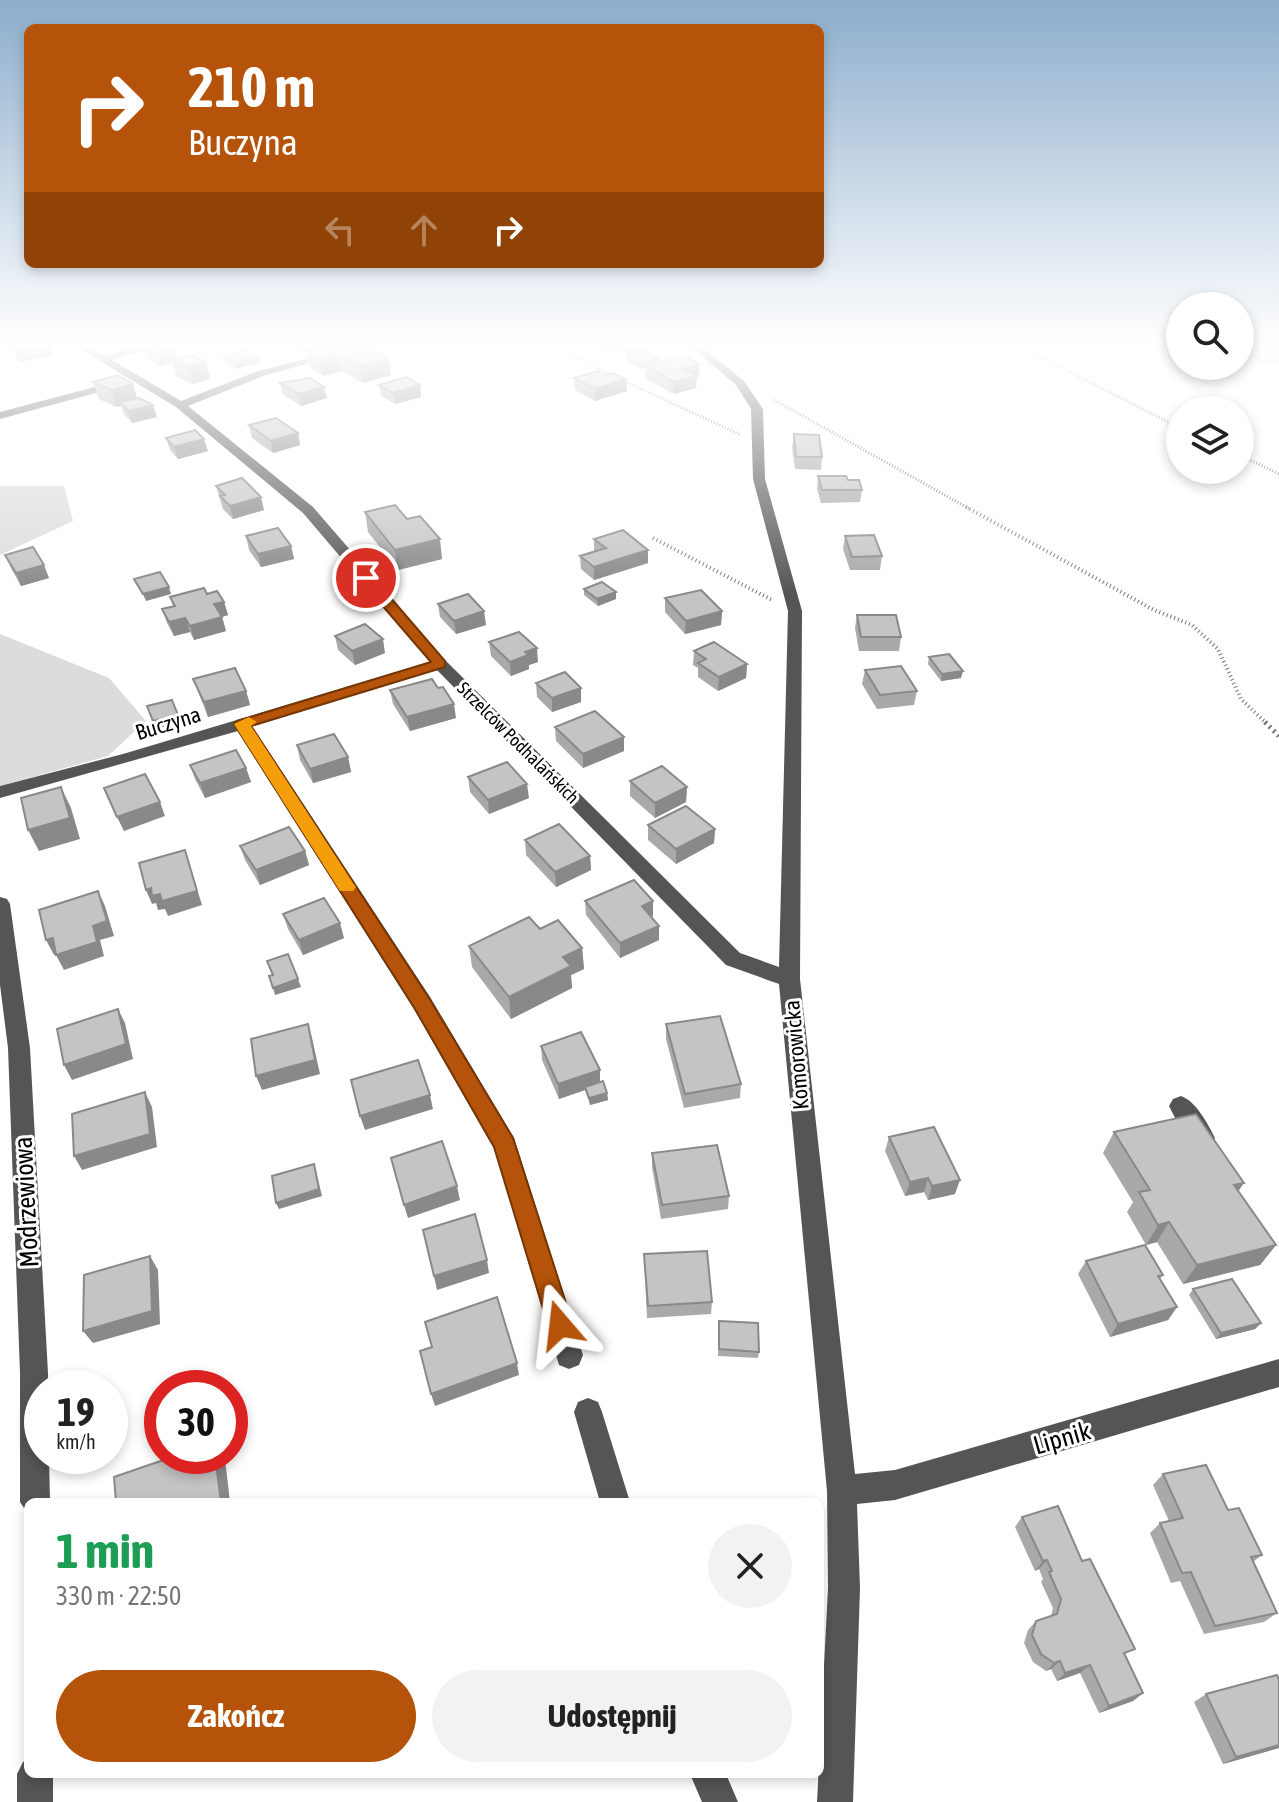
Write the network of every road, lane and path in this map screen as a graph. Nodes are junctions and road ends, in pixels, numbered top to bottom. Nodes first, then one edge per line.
1 (204, 425) edge
2 (715, 425) edge
3 (758, 425) edge
4 (819, 425) edge
5 (758, 436) junction
6 (1254, 462) edge
7 (1279, 474) edge
8 (653, 538) dead end
9 (795, 611) junction
10 (440, 664) junction
11 (242, 724) junction
12 (1279, 736) edge
13 (0, 792) edge
14 (0, 904) edge
15 (789, 979) junction
16 (1181, 1106) dead end
17 (1216, 1159) edge
18 (569, 1355) dead end
19 (1279, 1373) edge
20 (588, 1412) dead end
21 (842, 1491) junction
22 (35, 1498) edge
23 (614, 1498) edge
24 (35, 1778) edge
25 (710, 1778) edge
26 (35, 1802) edge
27 (720, 1802) edge
28 (835, 1802) edge

1 - 10 street, Strzelców Podhalańskich
2 - 5 path
3 - 5 street, Komorowicka
4 - 12 path
5 - 9 street, Komorowicka
6 - 7 path
8 - 9 path
9 - 15 street, Komorowicka
10 - 11 street, Buczyna
10 - 15 street, Strzelców Podhalańskich
11 - 13 street, Buczyna
11 - 18 street
14 - 22 street, Modrzewiowa
15 - 21 street, Komorowicka
16 - 17 street
19 - 21 street, Lipnik
20 - 23 street
21 - 28 street, Komorowicka
24 - 26 street
25 - 27 street

